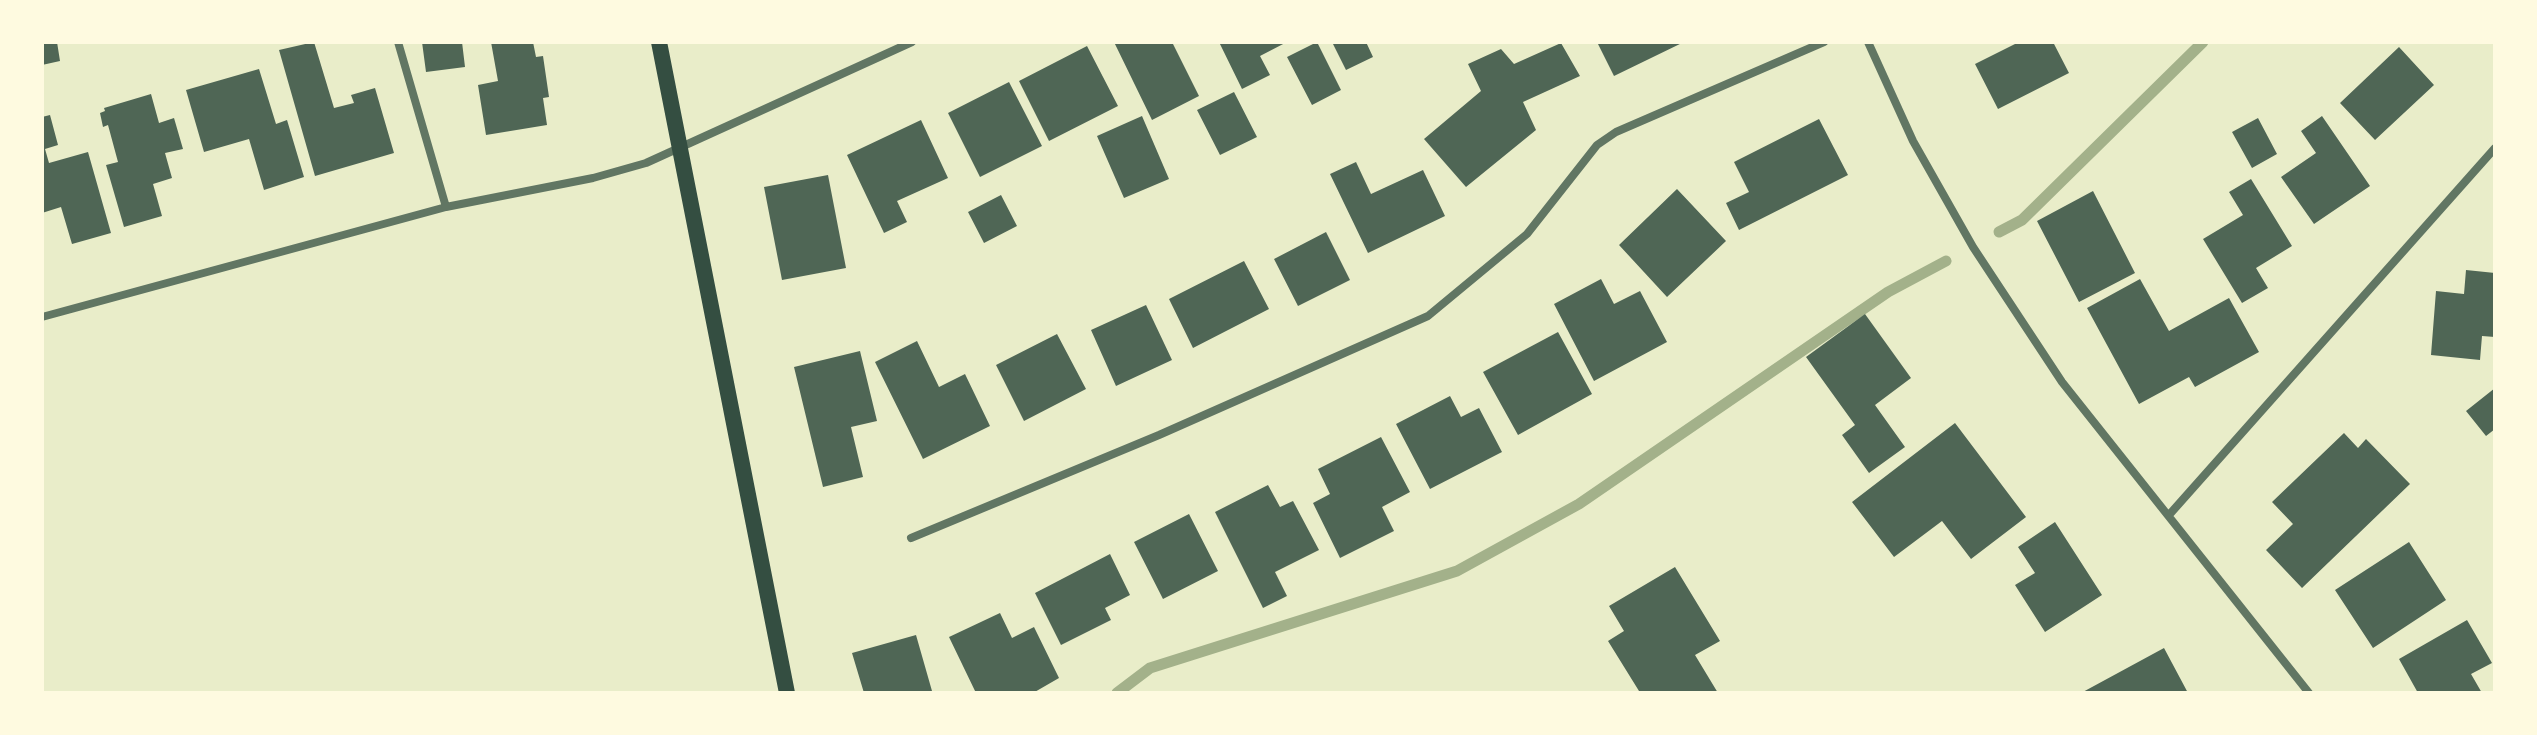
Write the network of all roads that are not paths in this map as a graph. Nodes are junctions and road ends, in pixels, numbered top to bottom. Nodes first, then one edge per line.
1 (398, 42) edge
2 (659, 42) edge
3 (912, 42) edge
4 (1824, 42) edge
5 (1868, 42) edge
6 (679, 147) junction
7 (2495, 148) edge
8 (446, 207) junction
9 (42, 317) edge
10 (2169, 515) junction
11 (911, 538) dead end
12 (787, 693) edge
13 (2309, 693) edge

1 - 8 street
2 - 6 main road
3 - 6 street
4 - 11 street
5 - 10 street
6 - 8 street
6 - 12 main road
7 - 10 street
8 - 9 street
10 - 13 street

